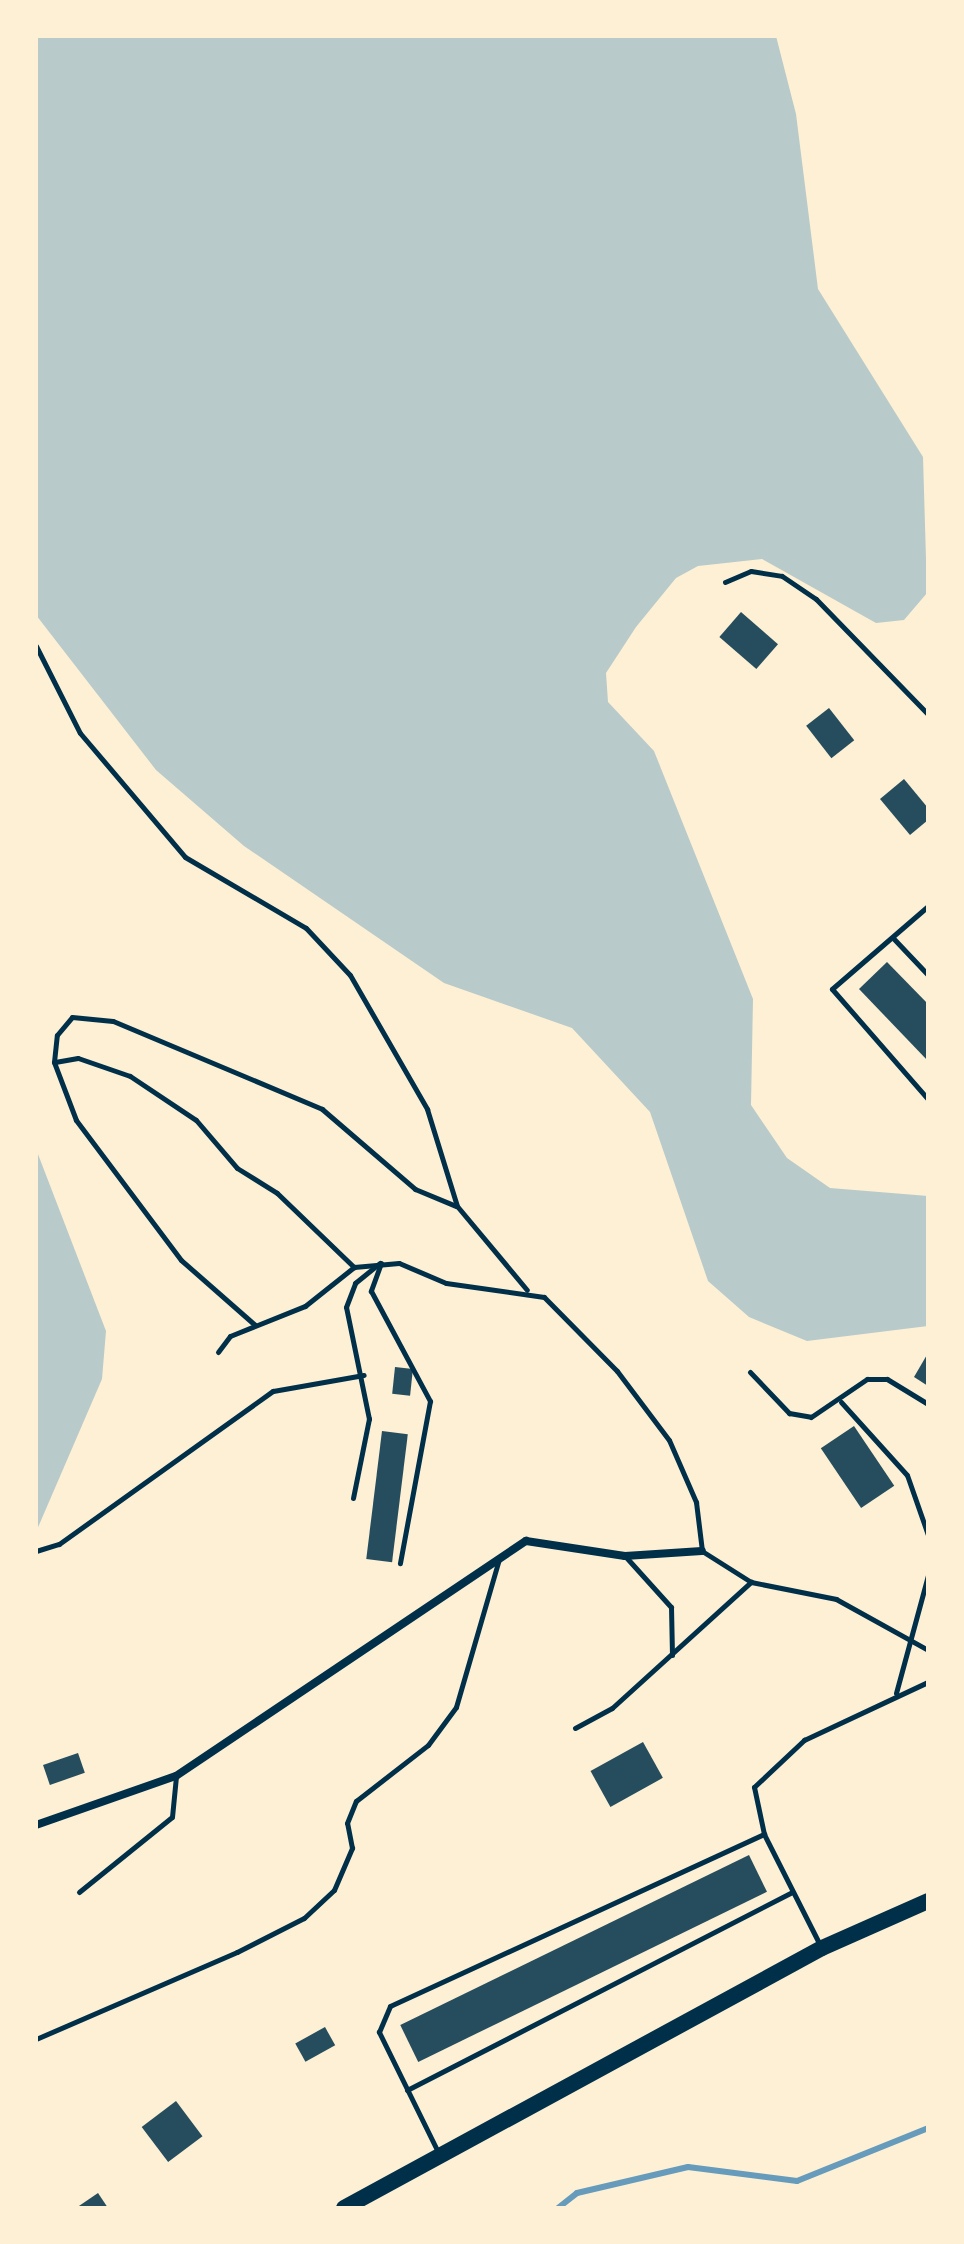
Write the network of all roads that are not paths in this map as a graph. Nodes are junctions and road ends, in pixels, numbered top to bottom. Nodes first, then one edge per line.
1 (725, 582) dead end
2 (36, 646) edge
3 (928, 714) edge
4 (928, 906) edge
5 (894, 939) junction
6 (928, 975) edge
7 (54, 1062) junction
8 (928, 1099) edge
9 (457, 1206) junction
10 (381, 1263) junction
11 (354, 1267) junction
12 (528, 1291) junction
13 (255, 1325) junction
14 (218, 1352) dead end
15 (750, 1372) dead end
16 (364, 1375) junction
17 (841, 1402) junction
18 (928, 1404) edge
19 (353, 1498) dead end
20 (928, 1535) edge
21 (36, 1551) edge
22 (702, 1551) junction
23 (625, 1556) junction
24 (499, 1558) junction
25 (400, 1563) dead end
26 (928, 1575) edge
27 (751, 1582) junction
28 (905, 1641) junction
29 (928, 1650) edge
30 (672, 1656) junction
31 (928, 1682) edge
32 (896, 1693) junction
33 (575, 1728) dead end
34 (176, 1776) junction
35 (36, 1825) edge
36 (764, 1834) junction
37 (79, 1892) dead end
38 (791, 1893) junction
39 (928, 1901) edge
40 (822, 1948) junction
41 (36, 2039) edge
42 (407, 2090) junction
43 (440, 2156) junction
44 (344, 2208) edge

1 - 3 lane
2 - 9 lane
4 - 5 lane
5 - 6 lane
5 - 8 lane
7 - 9 lane
7 - 11 lane
7 - 13 lane
9 - 12 lane
10 - 11 lane
10 - 12 lane
10 - 16 lane
10 - 25 lane
11 - 13 lane
12 - 22 lane
13 - 14 lane
15 - 17 lane
16 - 19 lane
16 - 21 lane
17 - 18 lane
17 - 20 lane
22 - 23 street
22 - 27 lane
23 - 24 street
23 - 30 lane
24 - 34 street
24 - 41 lane
26 - 28 lane
27 - 28 lane
27 - 30 lane
28 - 29 lane
28 - 32 lane
30 - 33 lane
31 - 32 lane
32 - 36 lane
34 - 35 street
34 - 37 lane
36 - 38 lane
36 - 42 lane
38 - 40 lane
38 - 42 lane
39 - 40 main road
40 - 43 main road
42 - 43 lane
43 - 44 main road

